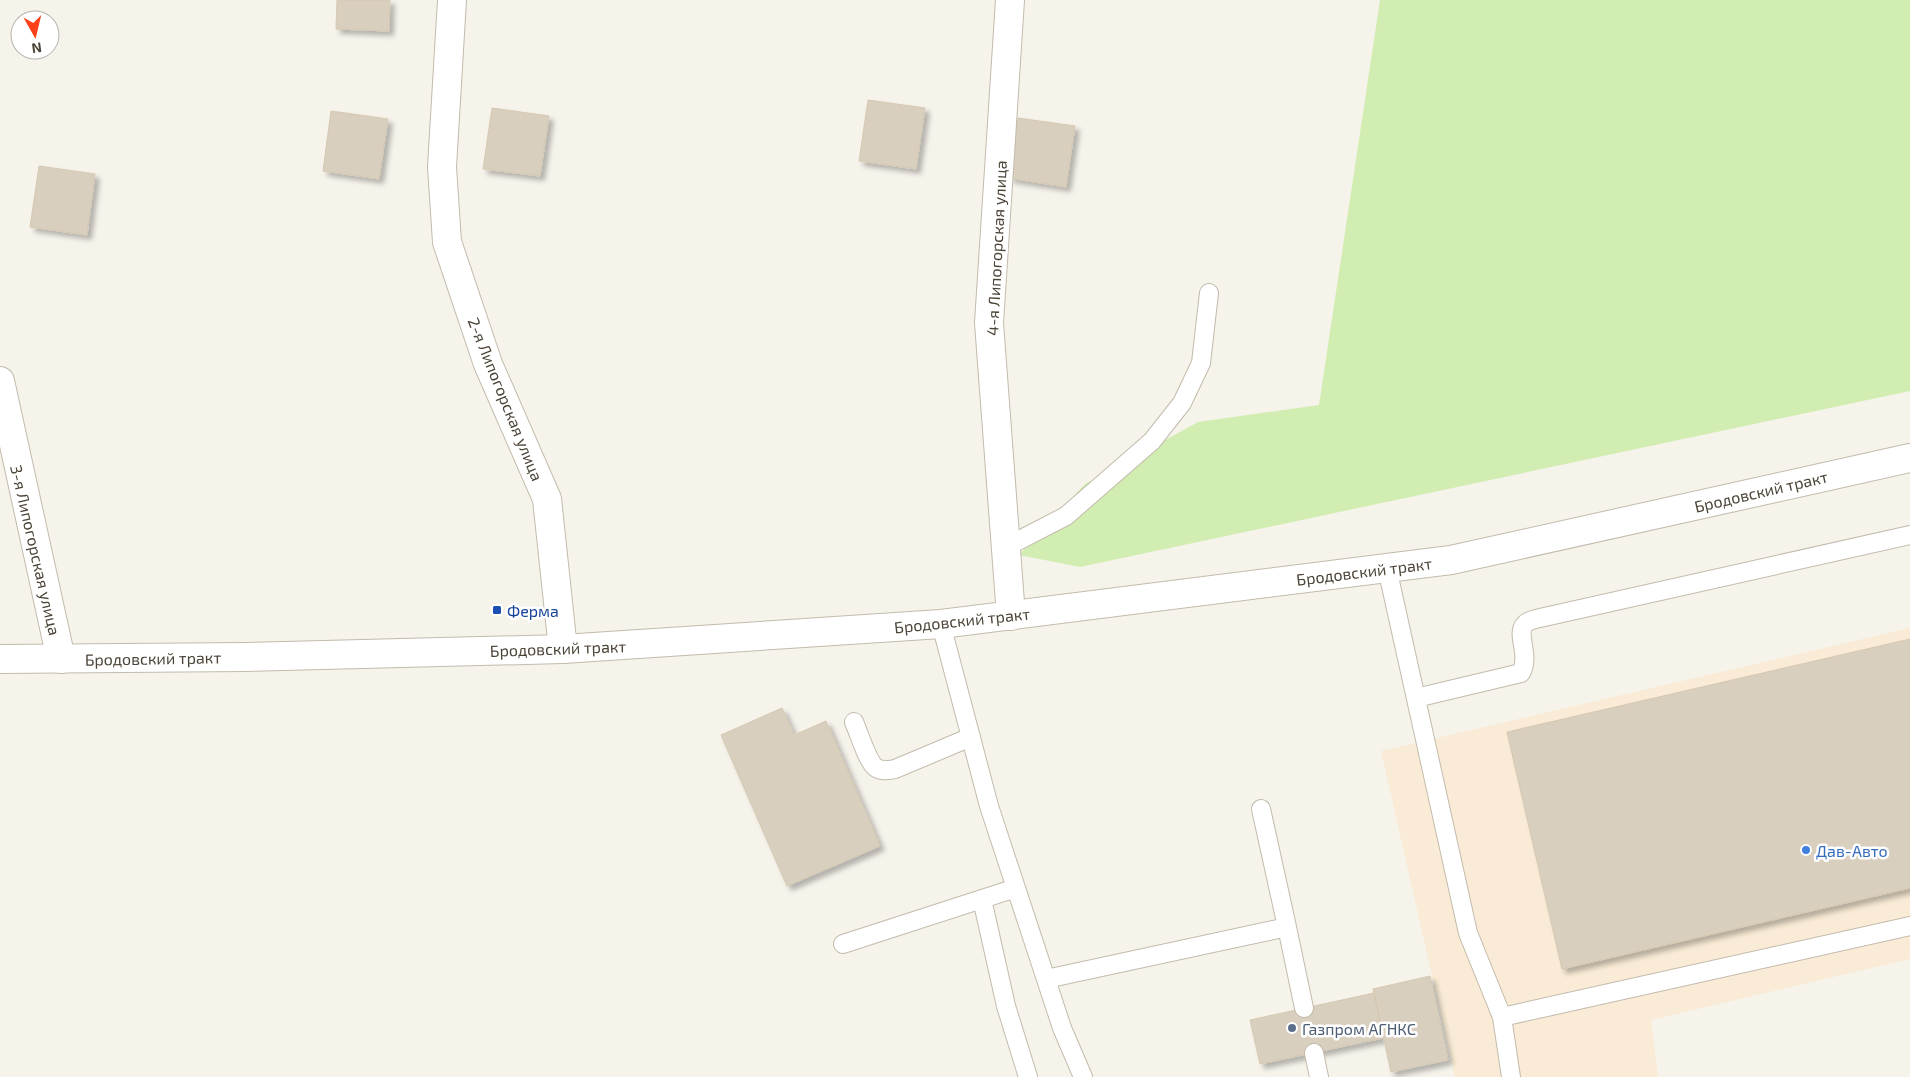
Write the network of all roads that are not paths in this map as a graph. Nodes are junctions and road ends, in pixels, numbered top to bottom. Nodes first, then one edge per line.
1 (452, 0) edge
2 (1010, 0) edge
3 (1209, 293) dead end
4 (0, 381) edge
5 (1910, 458) edge
6 (1910, 535) edge
7 (1006, 547) junction
8 (1386, 568) junction
9 (1011, 616) junction
10 (941, 624) junction
11 (563, 650) junction
12 (0, 659) edge
13 (61, 659) junction
14 (1416, 698) junction
15 (854, 722) dead end
16 (971, 737) junction
17 (1261, 809) dead end
18 (1016, 888) junction
19 (982, 899) junction
20 (1910, 926) edge
21 (1286, 927) junction
22 (843, 944) dead end
23 (1046, 979) junction
24 (1304, 1008) dead end
25 (1502, 1017) junction
26 (1314, 1053) dead end
27 (1028, 1077) edge
28 (1083, 1077) edge
29 (1320, 1077) edge
30 (1511, 1077) edge

1 - 11 street, 2-я Липогорская улица
2 - 7 street, 4-я Липогорская улица
3 - 7 lane
4 - 13 street, 3-я Липогорская улица
5 - 8 street, Бродовский тракт
6 - 14 lane
7 - 9 street, 4-я Липогорская улица
8 - 9 street, Бродовский тракт
8 - 14 lane
9 - 10 street, Бродовский тракт
10 - 11 street, Бродовский тракт
10 - 16 lane
11 - 13 street, Бродовский тракт
12 - 13 street, Бродовский тракт
14 - 25 lane
15 - 16 lane
16 - 18 lane
17 - 21 lane
18 - 19 lane
18 - 23 lane
19 - 22 lane
19 - 27 lane
20 - 25 lane
21 - 23 lane
21 - 24 lane
23 - 28 lane
25 - 30 lane
26 - 29 lane

